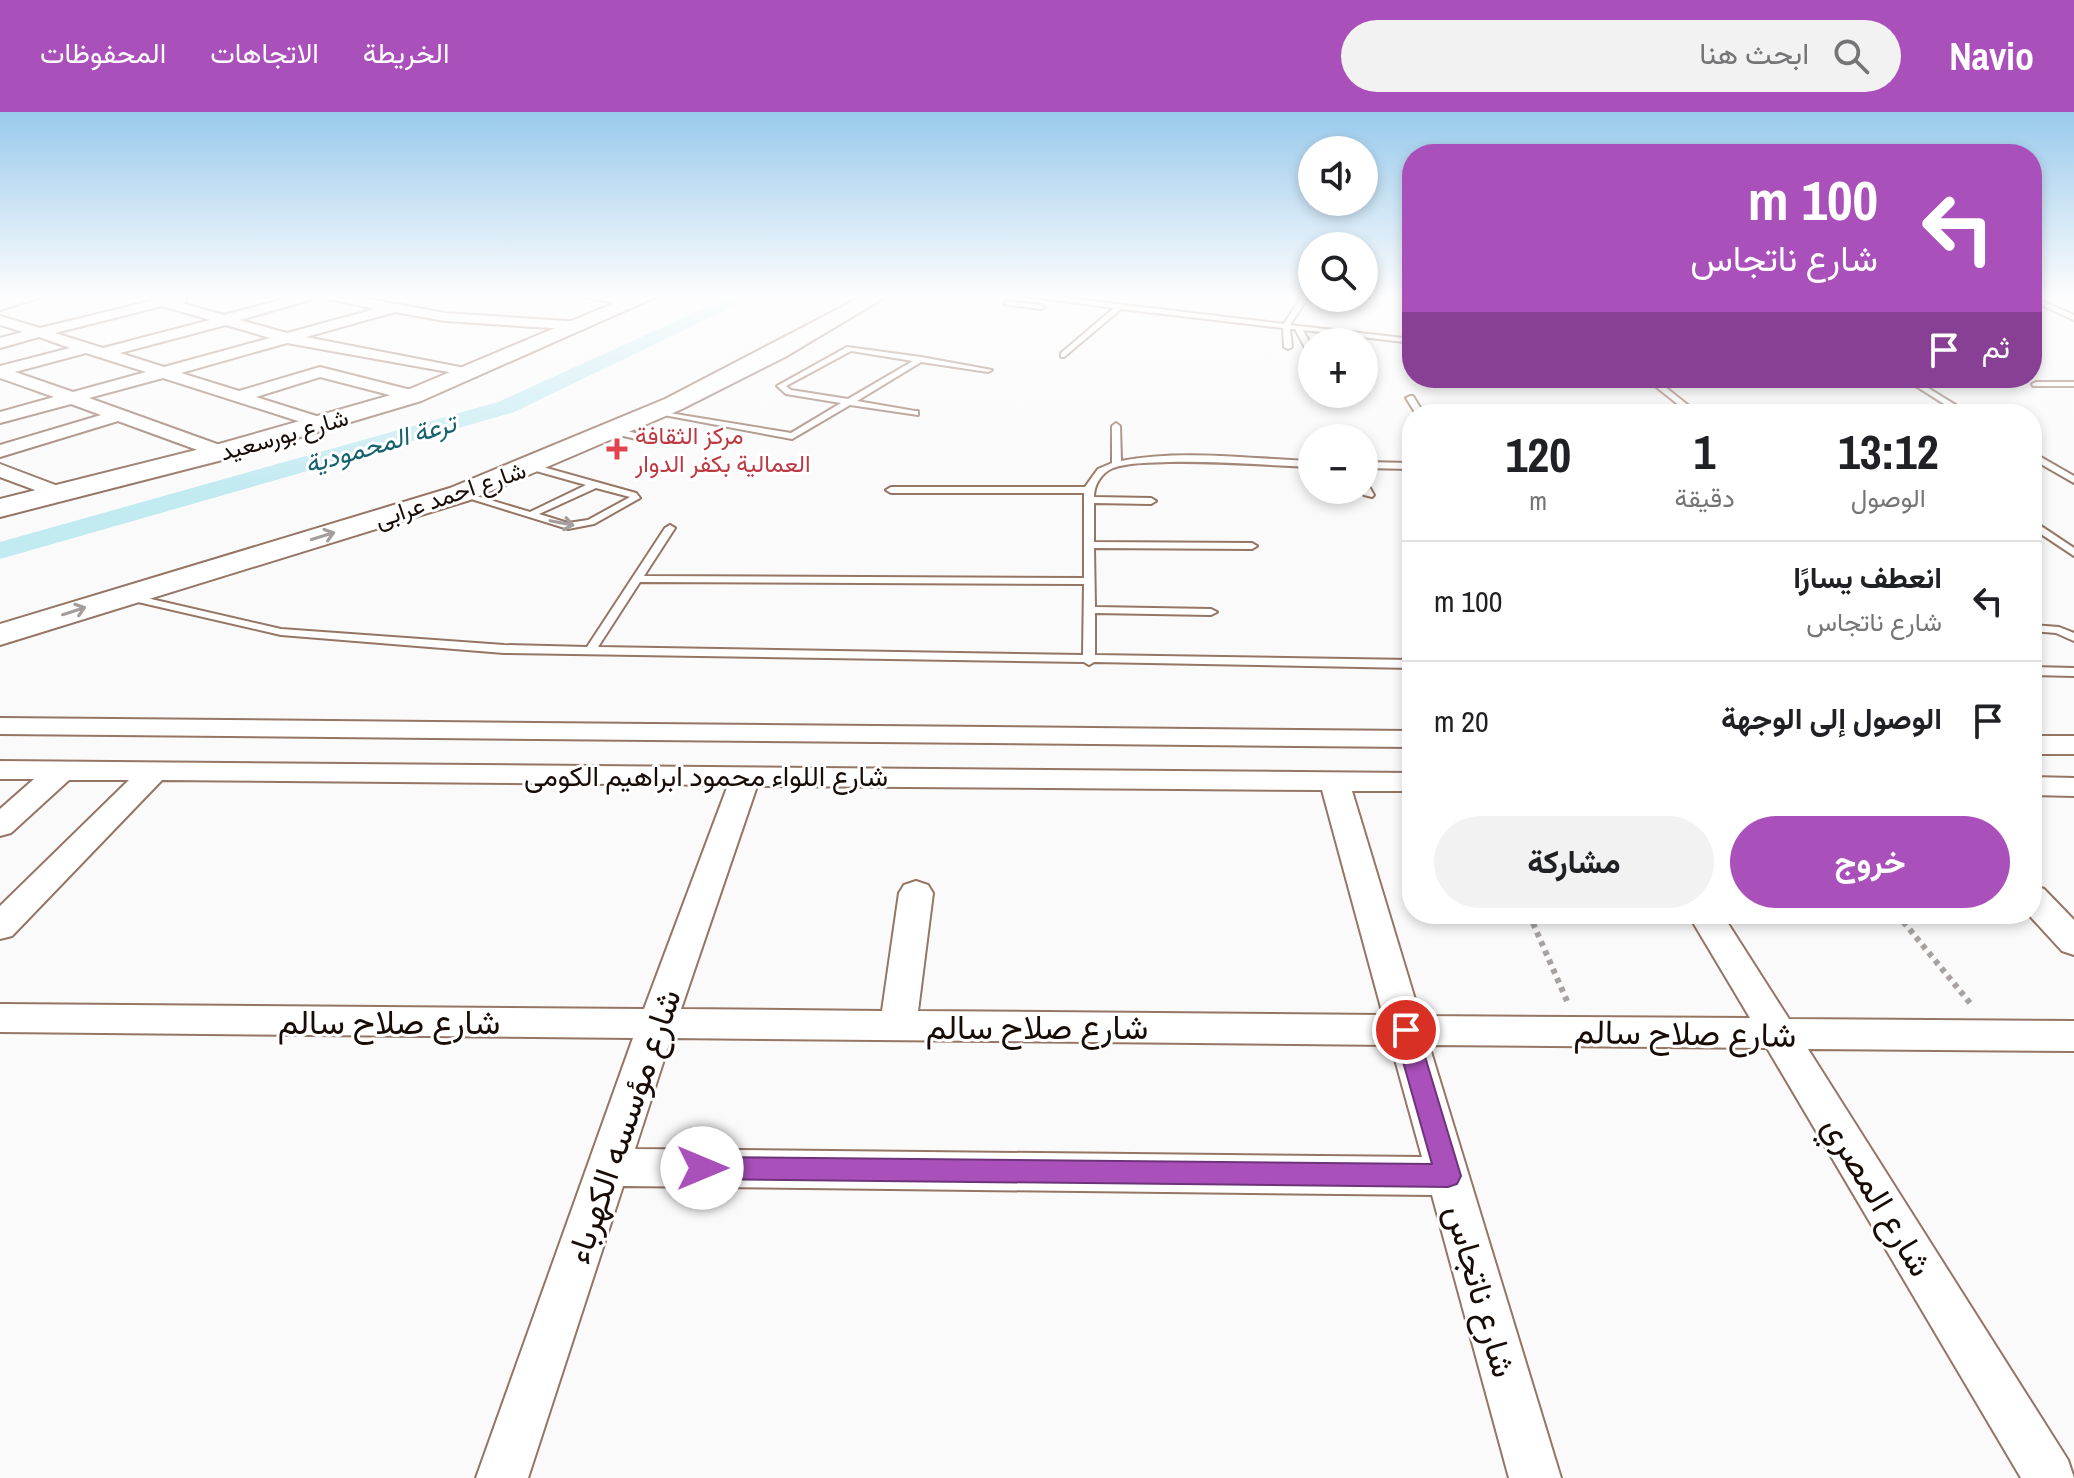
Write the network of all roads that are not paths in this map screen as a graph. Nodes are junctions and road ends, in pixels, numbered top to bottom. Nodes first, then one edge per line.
1 (43, 360) edge
2 (123, 360) edge
3 (159, 360) edge
4 (207, 360) edge
5 (304, 360) edge
6 (395, 360) edge
7 (503, 360) edge
8 (724, 360) edge
9 (767, 360) edge
10 (826, 360) edge
11 (920, 360) edge
12 (926, 360) edge
13 (139, 365) junction
14 (988, 370) dead end
15 (0, 371) edge
16 (163, 372) junction
17 (470, 374) junction
18 (338, 376) junction
19 (30, 383) junction
20 (2042, 384) edge
21 (2074, 384) edge
22 (1662, 388) edge
23 (1923, 388) edge
24 (213, 389) junction
25 (0, 391) edge
26 (284, 395) dead end
27 (413, 396) junction
28 (238, 397) junction
29 (72, 398) junction
30 (1410, 398) dead end
31 (850, 402) junction
32 (1414, 404) edge
33 (1682, 404) edge
34 (1950, 404) edge
35 (915, 413) dead end
36 (119, 415) junction
37 (0, 418) edge
38 (323, 424) junction
39 (656, 426) junction
40 (1116, 426) dead end
41 (0, 451) edge
42 (221, 452) junction
43 (2042, 461) edge
44 (1298, 464) edge
45 (1117, 465) junction
46 (1378, 465) edge
47 (1402, 466) edge
48 (532, 467) junction
49 (0, 470) edge
50 (2074, 480) edge
51 (596, 484) junction
52 (891, 490) dead end
53 (59, 493) junction
54 (460, 494) junction
55 (1089, 495) junction
56 (1151, 501) dead end
57 (0, 508) edge
58 (530, 515) junction
59 (670, 528) dead end
60 (2042, 530) edge
61 (1089, 545) junction
62 (1252, 546) dead end
63 (2074, 553) edge
64 (637, 579) junction
65 (1089, 581) junction
66 (124, 596) junction
67 (1089, 610) junction
68 (1211, 612) dead end
69 (0, 614) edge
70 (2042, 629) edge
71 (0, 635) edge
72 (2074, 638) edge
73 (590, 651) junction
74 (1089, 661) junction
75 (1402, 664) edge
76 (2042, 671) edge
77 (2074, 672) edge
78 (0, 726) edge
79 (1402, 739) edge
80 (2042, 745) edge
81 (2074, 745) edge
82 (0, 770) edge
83 (61, 771) junction
84 (155, 771) junction
85 (746, 776) junction
86 (1334, 781) junction
87 (1402, 782) edge
88 (2042, 786) edge
89 (2074, 787) edge
90 (0, 826) edge
91 (916, 893) dead end
92 (2042, 908) edge
93 (1711, 924) edge
94 (0, 927) edge
95 (2074, 942) edge
96 (0, 1018) edge
97 (657, 1024) junction
98 (898, 1026) junction
99 (1406, 1030) junction
100 (1779, 1034) junction
101 (2074, 1036) edge
102 (609, 1167) junction
103 (1448, 1176) junction
104 (502, 1478) edge
105 (1535, 1478) edge
106 (2050, 1478) edge

1 - 15 street
2 - 13 street
3 - 13 street
4 - 16 street
5 - 24 street
6 - 17 street
7 - 17 main road, شارع بورسعيد
8 - 69 main road, شارع احمد عرابى
9 - 39 main road, شارع احمد عرابى
10 - 31 lane
11 - 31 lane
12 - 14 lane
13 - 16 street
15 - 19 street
16 - 24 street
16 - 29 street
17 - 27 main road, شارع بورسعيد
18 - 26 street
18 - 27 street
18 - 28 street
19 - 25 street
19 - 29 street
20 - 21 lane
22 - 33 lane
23 - 34 lane
24 - 28 street
27 - 38 main road, شارع بورسعيد
28 - 38 street
29 - 36 street
29 - 37 street
30 - 32 lane
31 - 35 lane
31 - 39 lane
36 - 41 street
36 - 42 street
38 - 42 main road, شارع بورسعيد
39 - 48 main road, شارع احمد عرابى
40 - 45 lane
42 - 53 main road, شارع بورسعيد
43 - 50 lane
44 - 45 lane
45 - 55 lane
46 - 47 lane
48 - 51 lane
48 - 54 main road, شارع احمد عرابى
49 - 53 street
51 - 58 lane
58 -> 51 lane
52 - 55 lane
53 - 57 main road, شارع بورسعيد
54 - 58 lane
66 -> 54 main road, شارع احمد عرابى
55 - 56 lane
55 - 61 lane
59 - 64 lane
60 - 63 lane
61 - 62 lane
61 - 65 lane
64 - 65 lane
64 - 73 lane
65 - 67 lane
71 -> 66 main road, شارع احمد عرابى
66 - 73 lane
67 - 68 lane
67 - 74 lane
70 - 72 lane
73 - 74 lane
74 - 75 lane
76 - 77 lane
78 - 79 street
80 - 81 street
82 - 83 street, شارع اللواء محمود ابراهيم الكومى
83 - 84 street, شارع اللواء محمود ابراهيم الكومى
83 - 90 street
84 - 85 street, شارع اللواء محمود ابراهيم الكومى
84 - 94 street
85 - 86 street, شارع اللواء محمود ابراهيم الكومى
85 - 97 street, شارع مؤسسه الكهرباء
86 - 87 street, شارع اللواء محمود ابراهيم الكومى
86 - 99 street, شارع ناتجاس
88 - 89 street
91 - 98 street
92 - 95 street
93 - 100 street, شارع المصري
96 - 97 street, شارع صلاح سالم
97 - 98 street, شارع صلاح سالم
97 - 102 street, شارع مؤسسه الكهرباء
98 - 99 street, شارع صلاح سالم
99 - 100 street, شارع صلاح سالم
99 - 103 street, شارع ناتجاس
100 - 101 street, شارع صلاح سالم
100 - 106 street, شارع المصري
102 - 103 street
102 - 104 street, شارع مؤسسه الكهرباء
103 - 105 street, شارع ناتجاس

